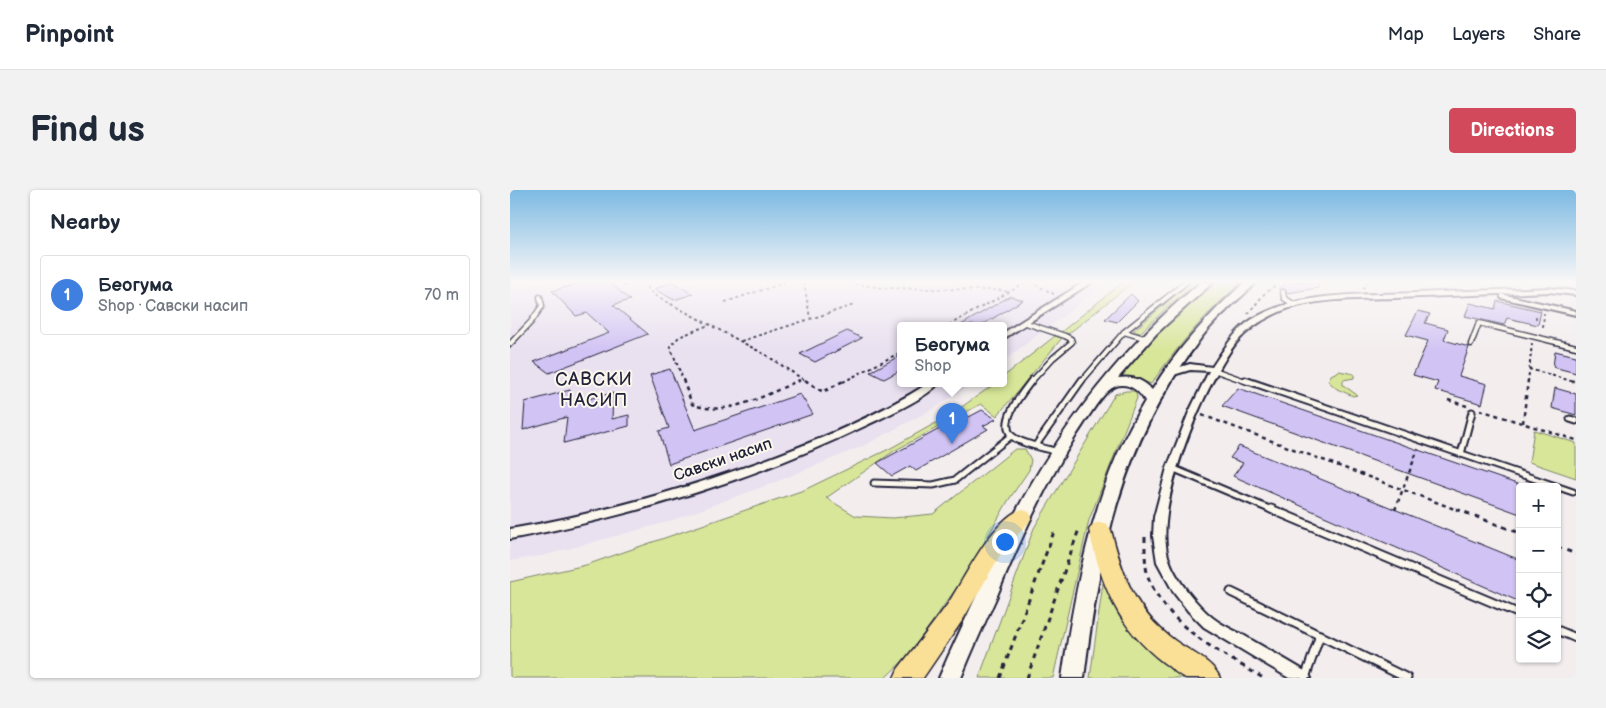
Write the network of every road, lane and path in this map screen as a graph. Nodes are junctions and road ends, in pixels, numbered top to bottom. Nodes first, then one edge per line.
1 (542, 305) edge
2 (671, 305) edge
3 (808, 305) edge
4 (854, 305) dead end
5 (986, 305) edge
6 (1054, 305) edge
7 (1158, 305) edge
8 (1182, 305) edge
9 (1226, 305) edge
10 (1295, 305) edge
11 (1540, 305) edge
12 (1545, 306) junction
13 (1576, 313) edge
14 (810, 318) junction
15 (954, 322) edge
16 (1026, 323) junction
17 (711, 324) junction
18 (1543, 327) dead end
19 (1124, 332) junction
20 (1007, 335) edge
21 (1144, 338) junction
22 (741, 341) junction
23 (1532, 343) dead end
24 (510, 344) edge
25 (1471, 344) dead end
26 (1576, 347) edge
27 (1185, 350) junction
28 (897, 354) edge
29 (1212, 369) junction
30 (1529, 369) junction
31 (1170, 373) junction
32 (804, 379) junction
33 (1576, 382) edge
34 (928, 387) edge
35 (1102, 388) junction
36 (1448, 400) dead end
37 (1152, 401) junction
38 (1194, 412) junction
39 (1472, 412) dead end
40 (1570, 419) dead end
41 (1576, 421) edge
42 (1523, 424) junction
43 (1011, 436) junction
44 (1422, 440) junction
45 (1576, 440) edge
46 (1036, 444) junction
47 (1058, 453) junction
48 (1461, 454) junction
49 (1172, 468) junction
50 (874, 483) dead end
51 (1403, 489) junction
52 (1573, 492) dead end
53 (1395, 510) dead end
54 (1022, 517) junction
55 (1055, 529) dead end
56 (1090, 530) junction
57 (1516, 531) edge
58 (510, 534) edge
59 (1561, 548) edge
60 (1576, 554) edge
61 (1231, 592) dead end
62 (1516, 612) edge
63 (1561, 632) edge
64 (1320, 635) junction
65 (1576, 638) edge
66 (907, 678) edge
67 (950, 678) edge
68 (1000, 678) edge
69 (1027, 678) edge
70 (1073, 678) edge
71 (1207, 678) edge
72 (1304, 678) edge
73 (1407, 678) edge

1 - 24 lane
2 - 17 path
3 - 14 path
4 - 14 path
5 - 15 path
6 - 16 street
7 - 19 lane
8 - 21 main road
9 - 27 main road
10 - 29 street
11 - 12 street
12 - 13 street
12 - 18 path
14 - 22 path
16 - 20 street
16 - 43 lane
17 - 22 path
17 - 32 path
19 - 21 lane
19 - 46 lane
21 - 35 main road
22 - 32 path
23 - 30 path
25 - 26 lane
27 - 29 street
27 - 31 main road
28 - 32 path
29 - 31 street
29 - 38 street
29 - 44 lane
30 - 33 path
30 - 42 path
31 - 37 main road
34 - 58 street, Савски насип
35 - 37 main road
35 - 47 main road
36 - 42 path
37 - 56 main road
38 - 49 street
38 - 51 path
39 - 48 lane
40 - 41 lane
42 - 45 path
43 - 46 lane
43 - 50 lane
44 - 48 lane
44 - 51 path
46 - 47 lane
47 - 54 main road
48 - 52 lane
49 - 62 lane
49 - 72 street
51 - 53 path
51 - 57 path
54 - 66 highway
54 - 67 main road
55 - 68 path
56 - 69 path
56 - 70 main road
56 - 71 highway
59 - 60 path
61 - 64 lane
63 - 65 lane
64 - 72 lane
64 - 73 lane

